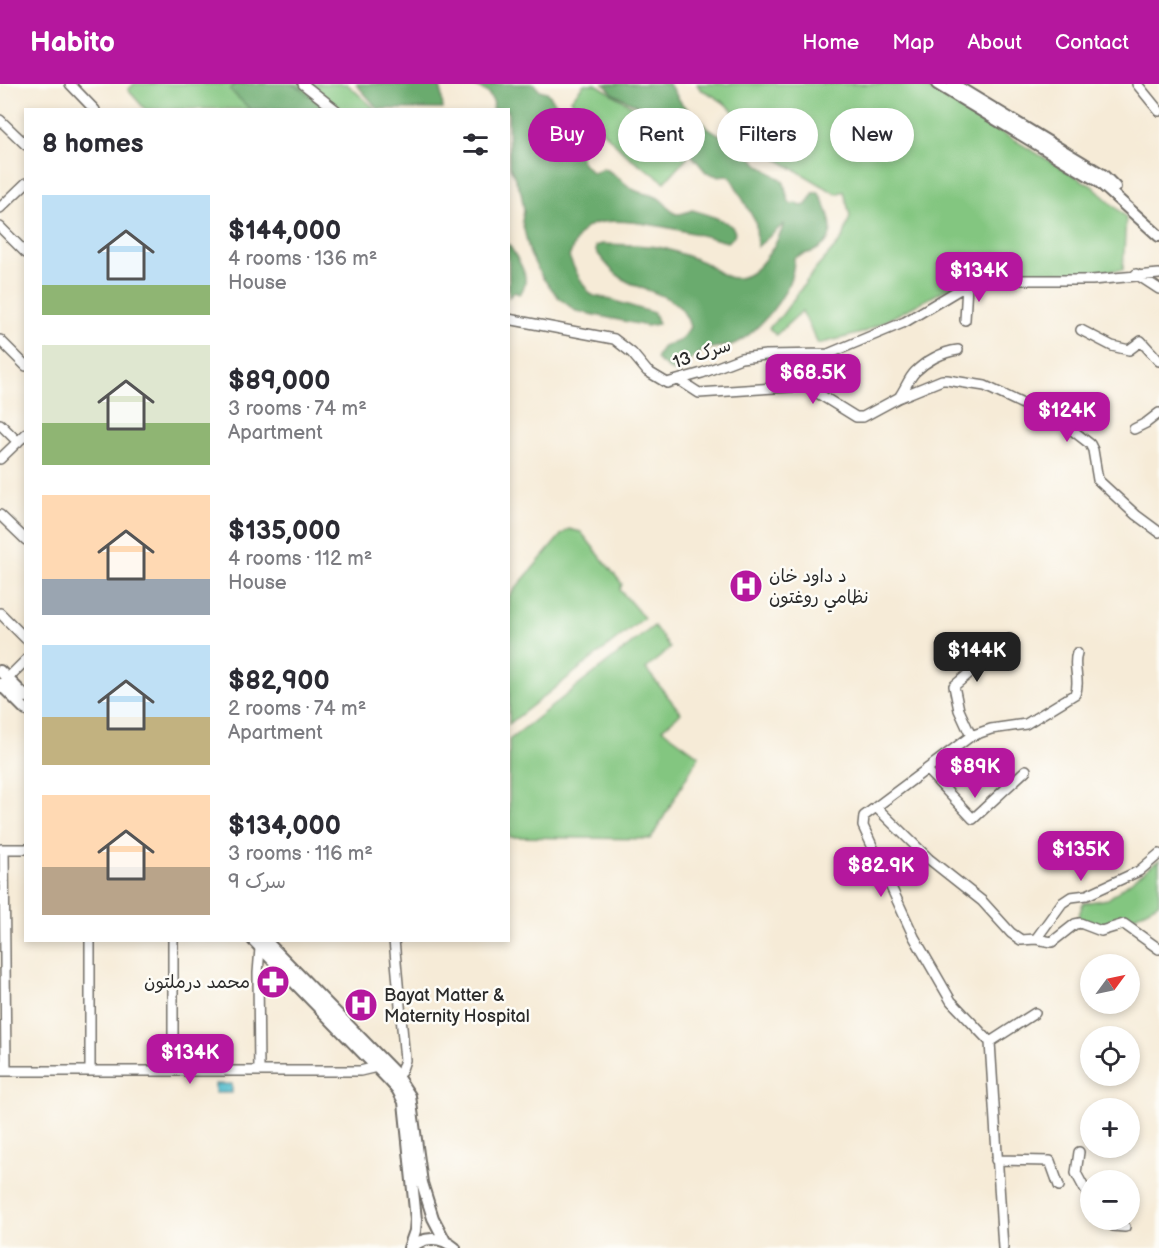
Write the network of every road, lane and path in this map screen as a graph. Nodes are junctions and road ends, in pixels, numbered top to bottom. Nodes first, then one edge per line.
1 (70, 84) edge
2 (303, 84) edge
3 (937, 84) edge
4 (953, 84) edge
5 (1137, 84) edge
6 (1155, 98) edge
7 (93, 108) edge
8 (333, 108) edge
9 (1159, 111) edge
10 (0, 120) edge
11 (24, 143) edge
12 (24, 185) edge
13 (0, 208) edge
14 (0, 227) edge
15 (1159, 228) edge
16 (1159, 236) edge
17 (24, 251) edge
18 (1136, 274) junction
19 (1159, 274) edge
20 (967, 285) junction
21 (1159, 289) edge
22 (510, 319) edge
23 (965, 320) dead end
24 (1081, 330) dead end
25 (0, 340) edge
26 (958, 350) dead end
27 (1159, 361) edge
28 (24, 364) edge
29 (679, 380) junction
30 (898, 398) junction
31 (1159, 413) edge
32 (0, 423) edge
33 (1134, 429) dead end
34 (24, 436) edge
35 (18, 442) junction
36 (0, 459) edge
37 (0, 514) edge
38 (1159, 532) edge
39 (24, 538) edge
40 (0, 613) edge
41 (24, 637) edge
42 (1010, 639) dead end
43 (1077, 653) dead end
44 (24, 662) edge
45 (3, 678) edge
46 (24, 695) edge
47 (24, 707) edge
48 (971, 736) junction
49 (927, 770) junction
50 (1026, 770) dead end
51 (876, 807) junction
52 (2, 849) edge
53 (24, 849) edge
54 (1159, 854) edge
55 (1036, 939) junction
56 (90, 942) edge
57 (173, 942) edge
58 (394, 942) edge
59 (261, 943) edge
60 (1159, 949) edge
61 (1035, 1013) dead end
62 (990, 1042) junction
63 (376, 1067) junction
64 (3, 1071) edge
65 (90, 1071) junction
66 (173, 1071) junction
67 (259, 1071) junction
68 (393, 1079) junction
69 (1079, 1152) dead end
70 (996, 1160) junction
71 (1054, 1171) junction
72 (1076, 1173) junction
73 (1080, 1180) edge
74 (1059, 1186) dead end
75 (454, 1246) edge
76 (410, 1248) edge
77 (1003, 1248) edge

1 - 7 street
2 - 8 street
3 - 16 main road
4 - 15 main road
5 - 6 street
6 - 9 street
10 - 11 street
12 - 13 street
14 - 17 street
18 - 19 street, سرک 13
18 - 20 street, سرک 13
18 - 21 street
20 - 23 street
20 - 29 street, سرک 13
22 - 29 street, سرک 13
24 - 27 street
25 - 28 street
26 - 30 street
29 - 30 street
30 - 38 street
31 - 33 street
32 - 35 street
34 - 35 street
35 - 36 street
37 - 39 street
40 - 41 street
42 - 48 street
43 - 48 street
44 - 45 street
45 - 46 main road
45 - 47 main road
48 - 49 street
49 - 50 street
49 - 51 street
51 - 55 street
51 - 62 street
52 - 53 street
52 - 64 street
54 - 55 street
55 - 60 street
56 - 65 street
57 - 66 street
58 - 68 street
59 - 63 main road
59 - 67 street
59 - 68 main road
61 - 62 street
62 - 70 street
63 - 67 street
63 - 68 main road
64 - 65 street
65 - 66 street
66 - 67 street
68 - 75 main road
68 - 76 main road
69 - 72 street
70 - 71 street
70 - 77 street
71 - 72 street
71 - 74 street
72 - 73 street
75 - 76 main road

